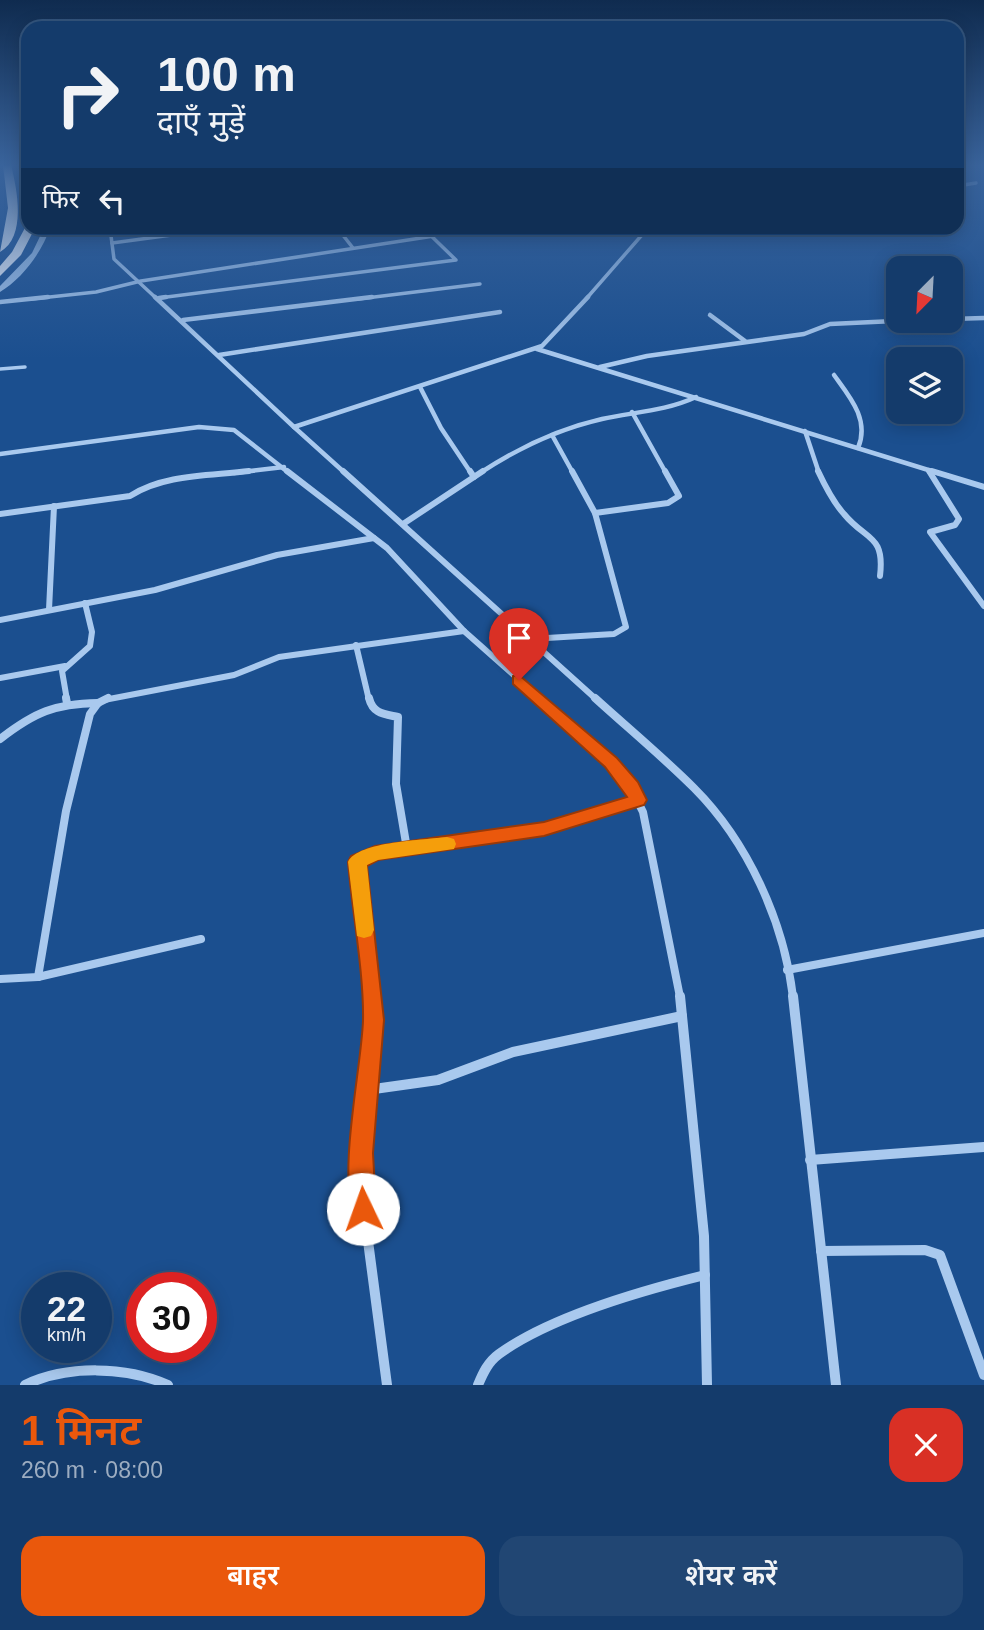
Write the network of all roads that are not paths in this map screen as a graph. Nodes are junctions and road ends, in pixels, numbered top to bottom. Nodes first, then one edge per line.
1 (10, 230) edge
2 (26, 235) edge
3 (43, 235) edge
4 (111, 235) edge
5 (172, 235) edge
6 (343, 235) edge
7 (642, 235) edge
8 (434, 236) joint
9 (112, 243) junction
10 (354, 248) junction
11 (0, 249) edge
12 (0, 273) edge
13 (141, 281) junction
14 (481, 284) dead end
15 (0, 290) edge
16 (159, 298) junction
17 (0, 302) edge
18 (500, 312) dead end
19 (710, 315) dead end
20 (984, 318) edge
21 (963, 319) edge
22 (183, 320) junction
23 (886, 321) edge
24 (746, 341) junction
25 (537, 349) junction
26 (219, 355) junction
27 (599, 367) junction
28 (25, 368) dead end
29 (0, 369) edge
30 (834, 375) dead end
31 (420, 387) junction
32 (696, 397) junction
33 (632, 412) junction
34 (294, 427) junction
35 (805, 431) junction
36 (552, 435) junction
37 (858, 448) junction
38 (0, 454) edge
39 (284, 467) junction
40 (928, 469) junction
41 (474, 477) junction
42 (984, 487) edge
43 (54, 506) junction
44 (595, 513) junction
45 (0, 514) edge
46 (403, 524) junction
47 (374, 538) junction
48 (880, 576) dead end
49 (85, 603) junction
50 (984, 606) edge
51 (49, 610) junction
52 (0, 620) edge
53 (464, 631) junction
54 (530, 639) junction
55 (356, 645) junction
56 (65, 666) junction
57 (0, 678) edge
58 (66, 703) junction
59 (98, 703) junction
60 (0, 738) edge
61 (638, 800) junction
62 (407, 849) junction
63 (984, 933) edge
64 (201, 939) dead end
65 (787, 970) junction
66 (38, 977) junction
67 (0, 979) edge
68 (682, 1016) junction
69 (367, 1090) junction
70 (984, 1147) edge
71 (810, 1160) junction
72 (821, 1251) junction
73 (705, 1275) junction
74 (984, 1375) edge
75 (25, 1385) edge
76 (168, 1385) edge
77 (387, 1385) edge
78 (478, 1385) edge
79 (707, 1385) edge
80 (836, 1385) edge

1 - 11 highway
2 - 12 highway
3 - 15 street
4 - 9 street
5 - 9 street
6 - 10 street
7 - 25 street
8 - 10 street
8 - 16 street
9 - 13 street
10 - 13 street
13 - 16 street
13 - 17 street
14 - 22 street
16 - 22 street
18 - 26 street
19 - 24 street
20 - 21 street
22 - 26 street
23 - 24 street
24 - 27 street
25 - 27 street
25 - 31 street
26 - 34 street
27 - 32 street
28 - 29 lane
30 - 37 street
31 - 34 street
31 - 41 street
32 - 33 street
32 - 35 street
33 - 36 street
33 - 44 street
34 - 46 street
35 - 37 street
35 - 48 street
36 - 41 street
36 - 44 street
37 - 40 street
38 - 39 street
39 - 43 street
39 - 47 street
40 - 42 street
40 - 50 street
41 - 46 street
43 - 45 street
43 - 51 street
44 - 54 street
46 - 54 street
47 - 49 street
47 - 53 street
49 - 51 street
49 - 56 street
51 - 52 street
53 - 55 street
53 - 61 street
54 - 65 street
55 - 59 street
55 - 62 street
56 - 57 street
56 - 58 street
58 - 59 street
58 - 60 street
59 - 66 street
61 - 62 street
61 - 68 street
62 - 69 street
63 - 65 street
64 - 66 street
65 - 71 street
66 - 67 street
68 - 69 street
68 - 73 street
69 - 77 street
70 - 71 street
71 - 72 street
72 - 74 street
72 - 80 street
73 - 78 street
73 - 79 street
75 - 76 street

